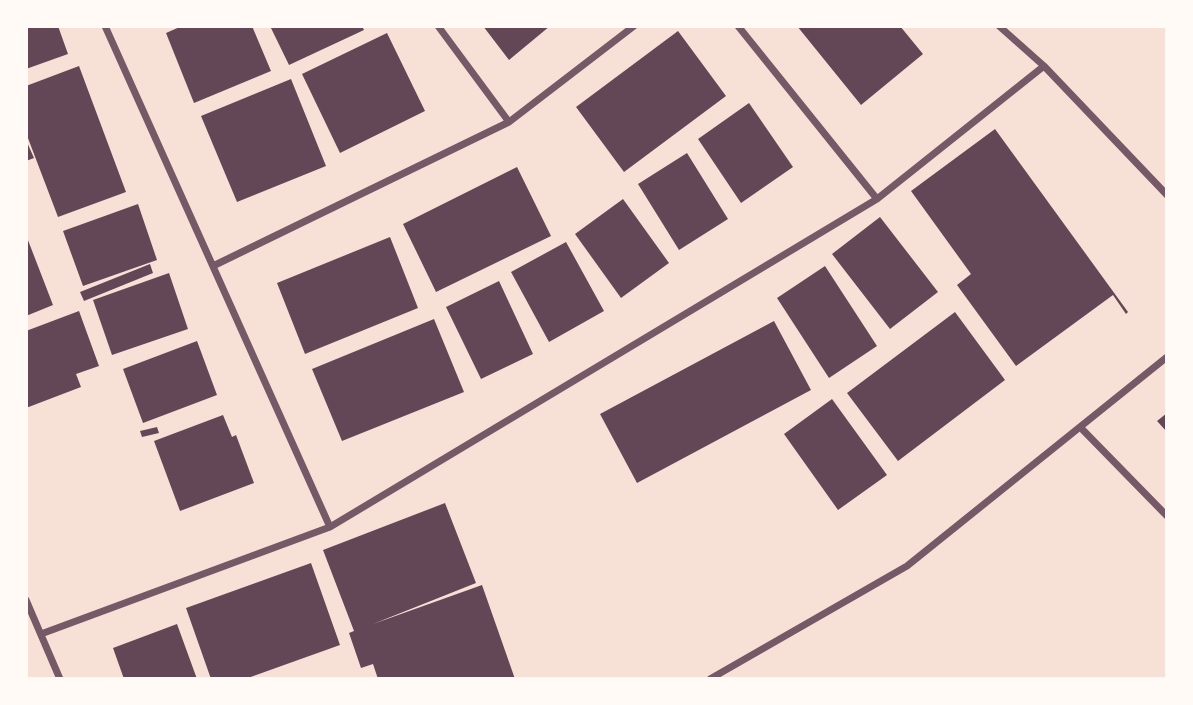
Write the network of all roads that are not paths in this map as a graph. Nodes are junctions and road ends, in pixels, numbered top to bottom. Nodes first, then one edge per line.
1 (105, 26) edge
2 (438, 26) edge
3 (634, 26) edge
4 (738, 26) edge
5 (999, 26) edge
6 (1044, 65) junction
7 (509, 122) junction
8 (1167, 195) edge
9 (877, 200) junction
10 (213, 266) junction
11 (1167, 358) edge
12 (1080, 427) junction
13 (1167, 516) edge
14 (330, 527) junction
15 (26, 600) edge
16 (41, 634) junction
17 (60, 679) edge
18 (710, 679) edge

1 - 10 street
2 - 7 street
3 - 7 street
4 - 9 street
5 - 6 street
6 - 8 street
6 - 9 street
7 - 10 street
9 - 14 street
10 - 14 street
11 - 12 street
12 - 13 street
12 - 18 street
14 - 16 street
15 - 16 street
16 - 17 street

